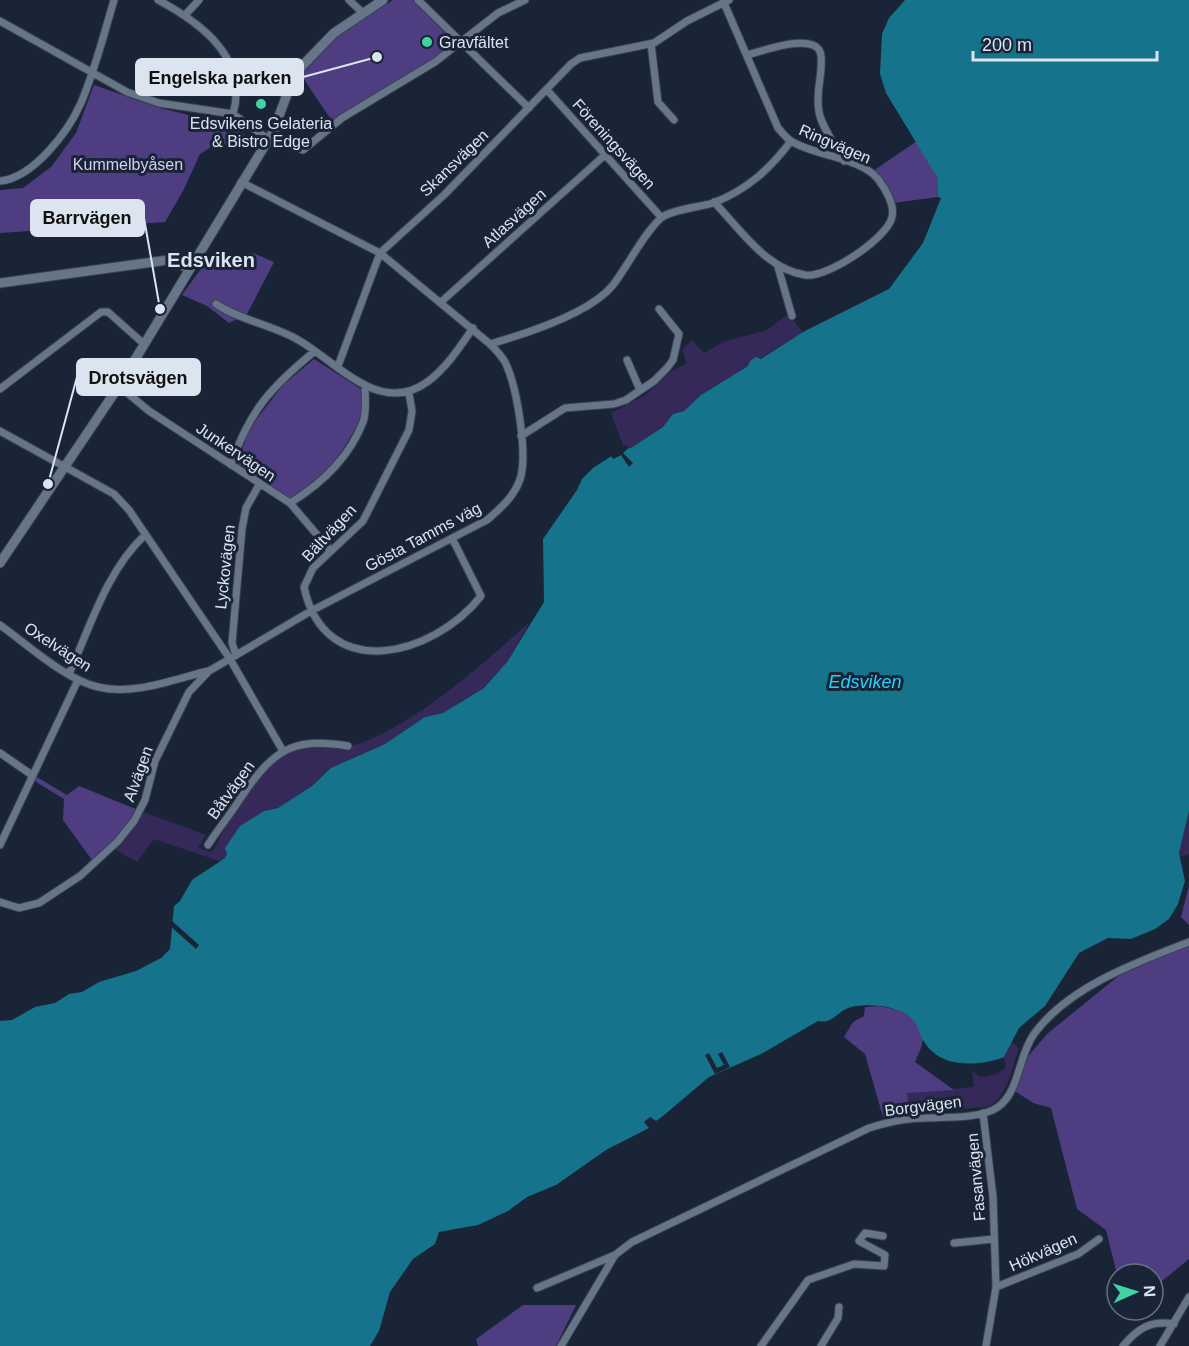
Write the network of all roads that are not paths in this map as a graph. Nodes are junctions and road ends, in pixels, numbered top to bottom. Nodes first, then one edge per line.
1 (114, 0) edge
2 (158, 0) edge
3 (199, 0) edge
4 (349, 0) edge
5 (383, 0) edge
6 (418, 0) edge
7 (525, 0) edge
8 (727, 1) edge
9 (363, 13) junction
10 (186, 14) junction
11 (0, 21) edge
12 (462, 42) junction
13 (651, 44) junction
14 (747, 55) junction
15 (91, 74) junction
16 (547, 90) junction
17 (529, 108) junction
18 (233, 114) junction
19 (674, 120) dead end
20 (270, 135) junction
21 (790, 141) junction
22 (606, 154) junction
23 (844, 161) junction
24 (0, 181) edge
25 (241, 182) junction
26 (714, 202) junction
27 (662, 217) junction
28 (381, 254) junction
29 (778, 267) junction
30 (188, 268) junction
31 (0, 283) edge
32 (441, 302) junction
33 (216, 303) dead end
34 (659, 309) dead end
35 (792, 316) dead end
36 (473, 328) junction
37 (144, 344) junction
38 (490, 344) junction
39 (315, 351) junction
40 (627, 360) dead end
41 (338, 366) junction
42 (365, 385) junction
43 (119, 386) junction
44 (0, 389) edge
45 (640, 390) junction
46 (409, 393) junction
47 (0, 431) edge
48 (521, 436) junction
49 (231, 465) junction
50 (66, 467) junction
51 (259, 485) junction
52 (290, 503) junction
53 (145, 535) junction
54 (453, 540) junction
55 (330, 550) junction
56 (0, 563) edge
57 (311, 611) junction
58 (0, 626) edge
59 (230, 659) junction
60 (209, 671) junction
61 (69, 674) junction
62 (78, 680) junction
63 (348, 746) dead end
64 (283, 751) junction
65 (0, 753) edge
66 (32, 775) junction
67 (0, 845) edge
68 (208, 846) dead end
69 (0, 902) edge
70 (1189, 942) edge
71 (983, 1113) junction
72 (883, 1236) dead end
73 (994, 1239) junction
74 (1099, 1239) dead end
75 (954, 1243) dead end
76 (615, 1255) junction
77 (996, 1287) junction
78 (537, 1288) dead end
79 (1189, 1297) edge
80 (839, 1307) dead end
81 (1174, 1324) junction
82 (561, 1346) edge
83 (761, 1346) edge
84 (821, 1346) edge
85 (986, 1346) edge
86 (1123, 1346) edge
87 (1160, 1346) edge

1 - 15 street
2 - 10 street
3 - 10 street
4 - 9 street
5 - 9 street
6 - 12 street
7 - 12 street
8 - 13 street, Skansvägen
8 - 14 street, Ringvägen
9 - 20 street
10 - 18 street
11 - 15 street
12 - 17 street
12 - 20 street
13 - 16 street, Skansvägen
13 - 19 street
14 - 21 street, Ringvägen
14 - 23 street
15 - 18 street
15 - 24 street
16 - 17 street, Skansvägen
16 - 22 street, Föreningsvägen
17 - 28 street, Skansvägen
18 - 20 street
20 - 25 street
21 - 23 street, Ringvägen
21 - 26 street
22 - 27 street, Föreningsvägen
22 - 32 street, Atlasvägen
23 - 29 street, Ringvägen
25 - 28 street, Gösta Tamms väg
25 - 30 street
26 - 27 street
26 - 29 street, Ringvägen
27 - 38 street
28 - 32 street, Gösta Tamms väg
28 - 41 street, Skansvägen
29 - 35 street, Ringvägen
30 - 31 street
30 - 37 street
32 - 36 street, Gösta Tamms väg
33 - 39 street
34 - 45 street
36 - 38 street, Gösta Tamms väg
36 - 46 street
37 - 43 street
37 - 44 street
38 - 48 street, Gösta Tamms väg
39 - 41 street
39 - 49 street
40 - 45 street
41 - 42 street
42 - 46 street
42 - 52 street
43 - 49 street, Junkervägen
43 - 50 street
45 - 48 street
46 - 55 street, Bältvägen
47 - 50 street
48 - 54 street, Gösta Tamms väg
49 - 51 street, Junkervägen
50 - 53 street
50 - 56 street
51 - 52 street, Junkervägen
51 - 59 street, Lyckovägen
52 - 55 street, Junkervägen
53 - 59 street
53 - 61 street
54 - 57 street, Gösta Tamms väg
54 - 57 street, Bältvägen
55 - 57 street, Bältvägen
57 - 59 street, Gösta Tamms väg
58 - 61 street, Oxelvägen
59 - 60 street, Alvägen
59 - 64 street
60 - 62 street, Oxelvägen
60 - 69 street, Alvägen
61 - 62 street, Oxelvägen
62 - 66 street
63 - 64 street, Båtvägen
64 - 68 street, Båtvägen
65 - 66 street
66 - 67 street
70 - 71 street, Borgvägen
71 - 73 street, Fasanvägen
71 - 76 street, Borgvägen
72 - 83 street
73 - 75 street, Fasanvägen
73 - 77 street, Fasanvägen
74 - 77 street, Hökvägen
76 - 78 street, Borgvägen
76 - 82 street, Borgvägen
77 - 85 street, Fasanvägen
79 - 81 street
80 - 84 street
81 - 86 street
81 - 87 street

